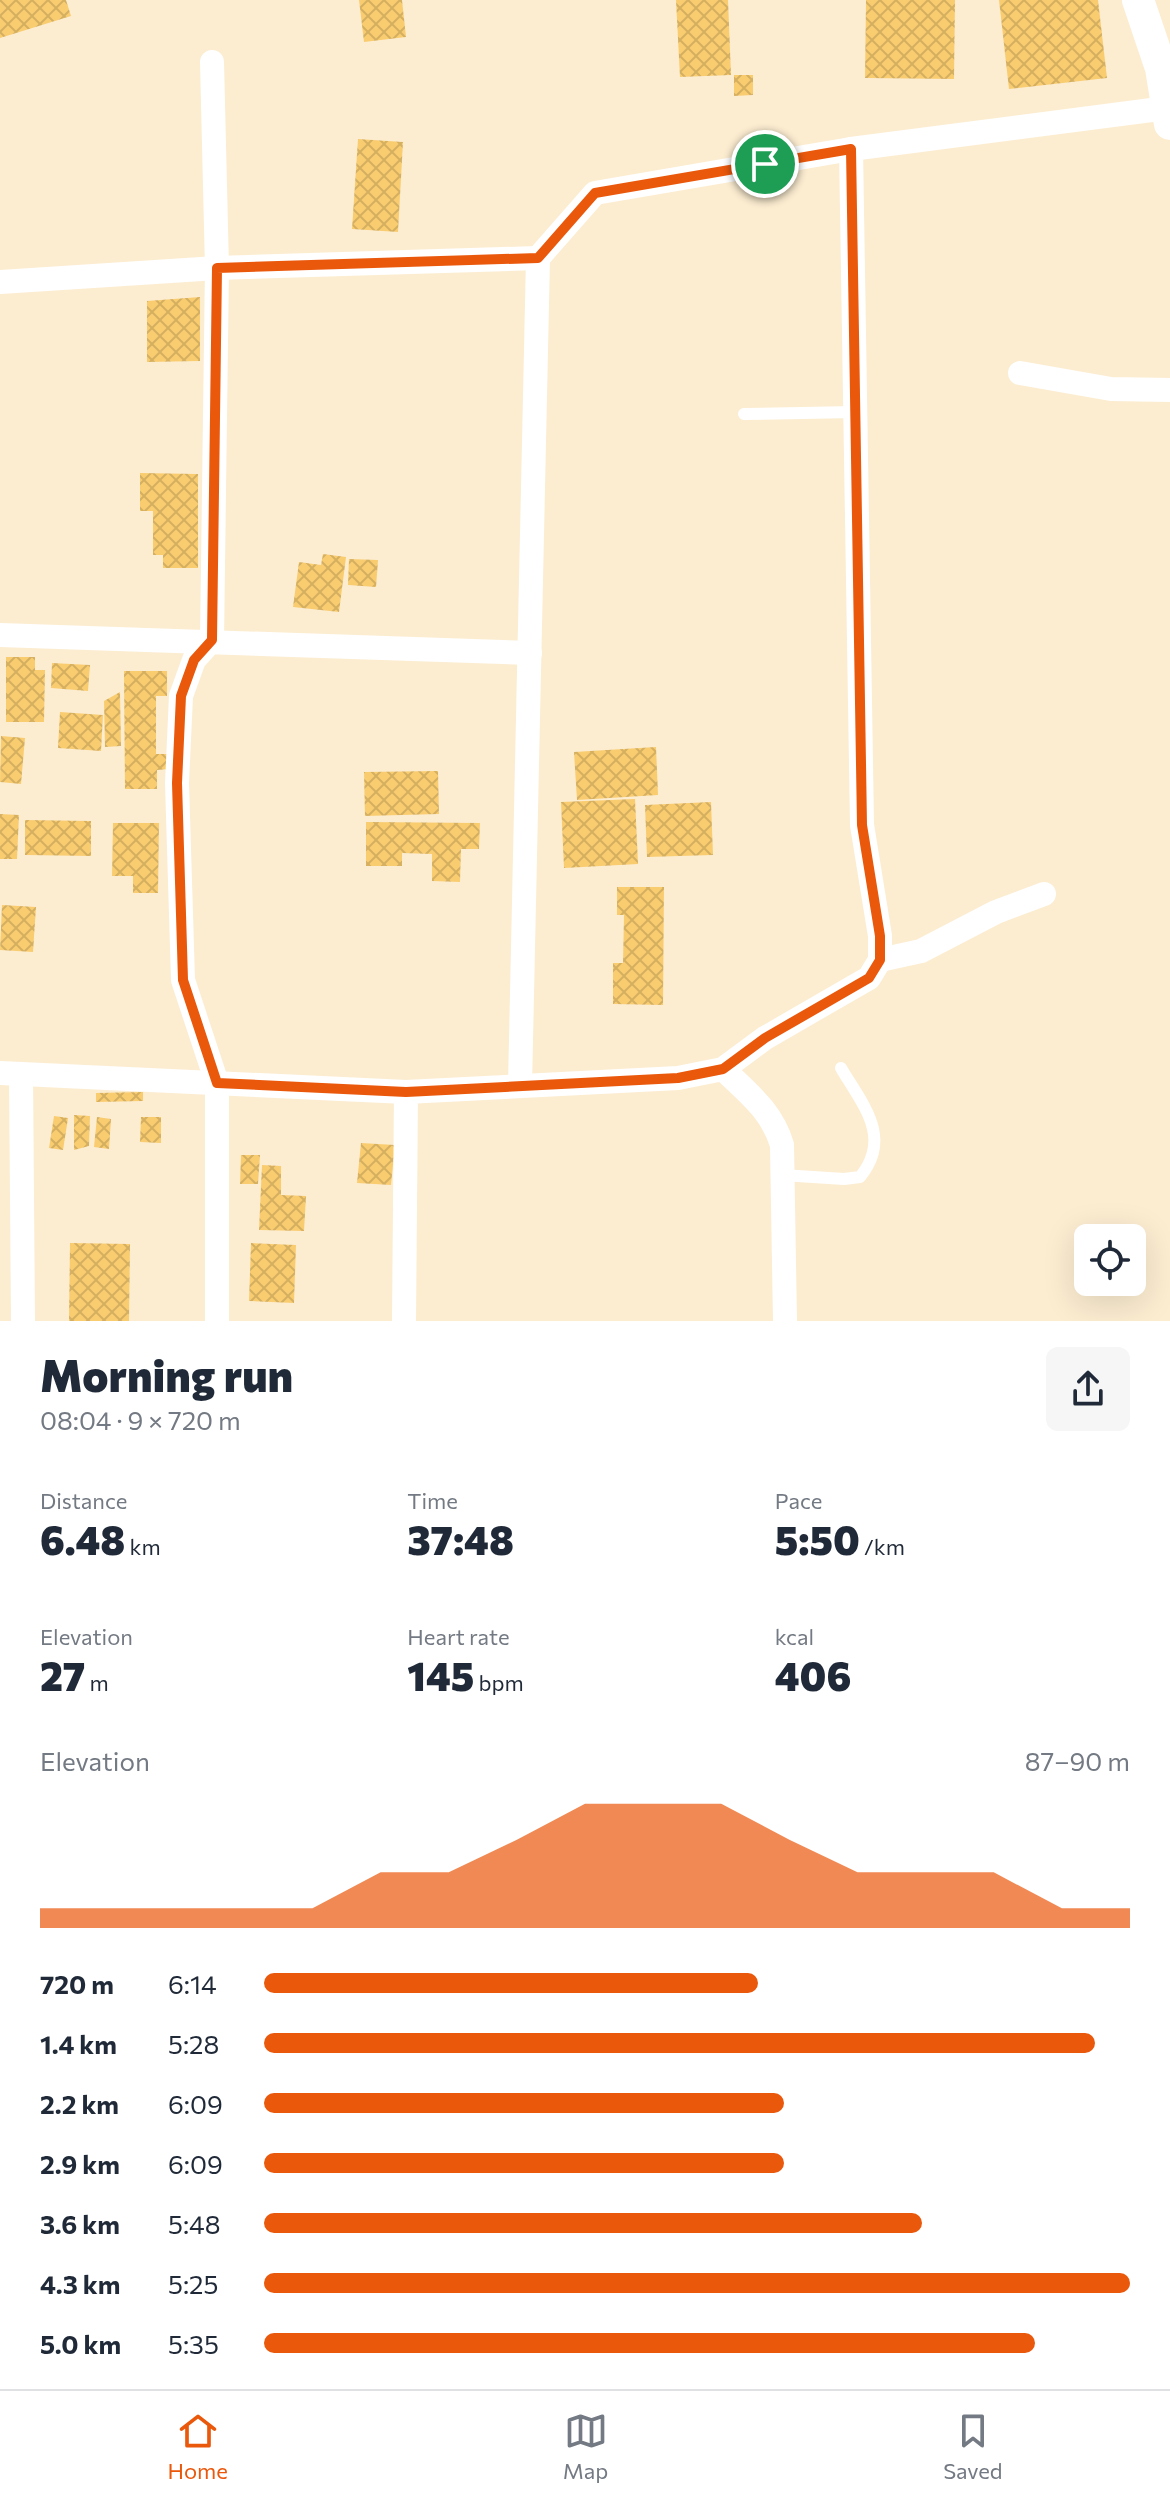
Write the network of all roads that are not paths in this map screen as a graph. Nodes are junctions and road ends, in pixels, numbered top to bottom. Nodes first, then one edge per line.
1 (1138, 0) edge
2 (212, 62) dead end
3 (1169, 116) edge
4 (851, 149) junction
5 (538, 258) junction
6 (217, 268) junction
7 (0, 282) edge
8 (1020, 373) dead end
9 (1170, 390) edge
10 (855, 412) junction
11 (744, 414) dead end
12 (0, 635) edge
13 (212, 640) junction
14 (530, 653) junction
15 (1044, 894) dead end
16 (880, 960) junction
17 (841, 1068) dead end
18 (723, 1069) junction
19 (10, 1074) edge
20 (217, 1083) junction
21 (520, 1086) junction
22 (406, 1092) junction
23 (782, 1175) junction
24 (23, 1321) edge
25 (217, 1321) edge
26 (404, 1321) edge
27 (785, 1321) edge

1 - 3 street
2 - 6 street
3 - 4 street
4 - 5 street
4 - 10 street
5 - 6 street
5 - 14 street
6 - 7 street
6 - 13 street
8 - 9 street
10 - 11 lane
10 - 16 street
12 - 13 street
13 - 14 street
13 - 20 street
14 - 21 street
15 - 16 street
16 - 18 street
17 - 23 lane
18 - 21 street
18 - 23 street
19 - 20 street
19 - 24 street
20 - 22 street
20 - 25 street
21 - 22 street
22 - 26 street
23 - 27 street

